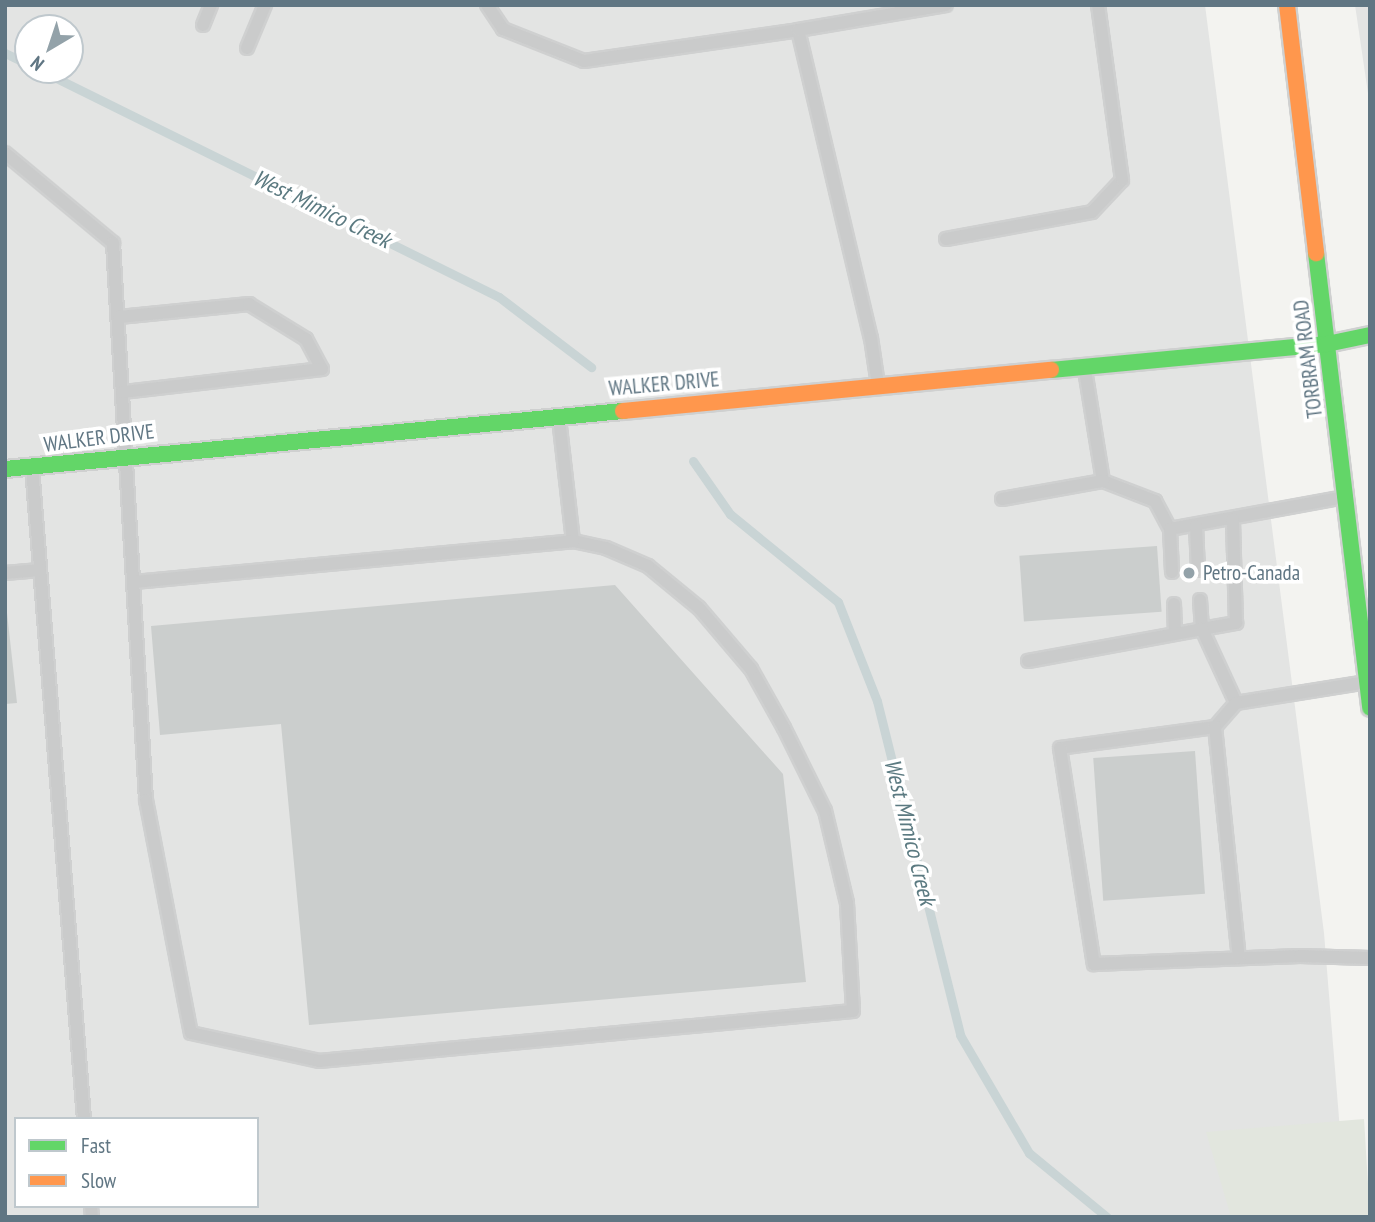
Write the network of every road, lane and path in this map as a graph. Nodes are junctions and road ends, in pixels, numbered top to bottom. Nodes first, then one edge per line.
1 (211, 5) edge
2 (265, 5) edge
3 (487, 5) edge
4 (946, 5) edge
5 (1098, 5) edge
6 (1287, 5) edge
7 (203, 25) dead end
8 (798, 30) junction
9 (247, 48) dead end
10 (5, 153) edge
11 (946, 239) dead end
12 (118, 317) junction
13 (1370, 335) edge
14 (1327, 344) junction
15 (1085, 366) junction
16 (878, 386) junction
17 (122, 392) junction
18 (558, 415) junction
19 (128, 455) junction
20 (32, 467) junction
21 (5, 469) edge
22 (1103, 481) junction
23 (1345, 497) junction
24 (1002, 499) dead end
25 (1233, 519) junction
26 (1195, 526) junction
27 (1170, 529) junction
28 (573, 541) junction
29 (40, 570) junction
30 (1198, 570) dead end
31 (1172, 572) dead end
32 (5, 573) edge
33 (134, 582) junction
34 (1200, 600) dead end
35 (1174, 604) dead end
36 (1202, 629) junction
37 (1175, 631) junction
38 (1028, 661) dead end
39 (1367, 682) junction
40 (1236, 704) junction
41 (1370, 708) edge
42 (1215, 727) junction
43 (1239, 958) junction
44 (1370, 958) edge
45 (84, 1117) edge

1 - 7 lane
2 - 9 lane
3 - 8 lane
4 - 8 lane
5 - 11 lane
6 - 14 street, TORBRAM ROAD
8 - 16 lane
10 - 12 lane
12 - 17 lane
12 - 17 lane
13 - 14 street, WALKER DRIVE
14 - 15 street, WALKER DRIVE
14 - 23 street, TORBRAM ROAD
15 - 16 street, WALKER DRIVE
15 - 22 lane
16 - 18 street, WALKER DRIVE
17 - 19 lane
18 - 19 street, WALKER DRIVE
18 - 28 lane
19 - 20 street, WALKER DRIVE
19 - 33 lane
20 - 21 street, WALKER DRIVE
20 - 29 lane
22 - 24 lane
22 - 27 lane
23 - 25 lane
23 - 39 street, TORBRAM ROAD
25 - 26 lane
25 - 36 lane
26 - 27 lane
26 - 30 lane
27 - 31 lane
28 - 33 lane
28 - 33 lane
29 - 32 lane
29 - 45 lane
34 - 36 lane
35 - 37 lane
36 - 37 lane
36 - 40 lane
37 - 38 lane
39 - 40 lane
39 - 41 street, TORBRAM ROAD
40 - 42 lane
42 - 43 lane
42 - 43 lane
43 - 44 lane

